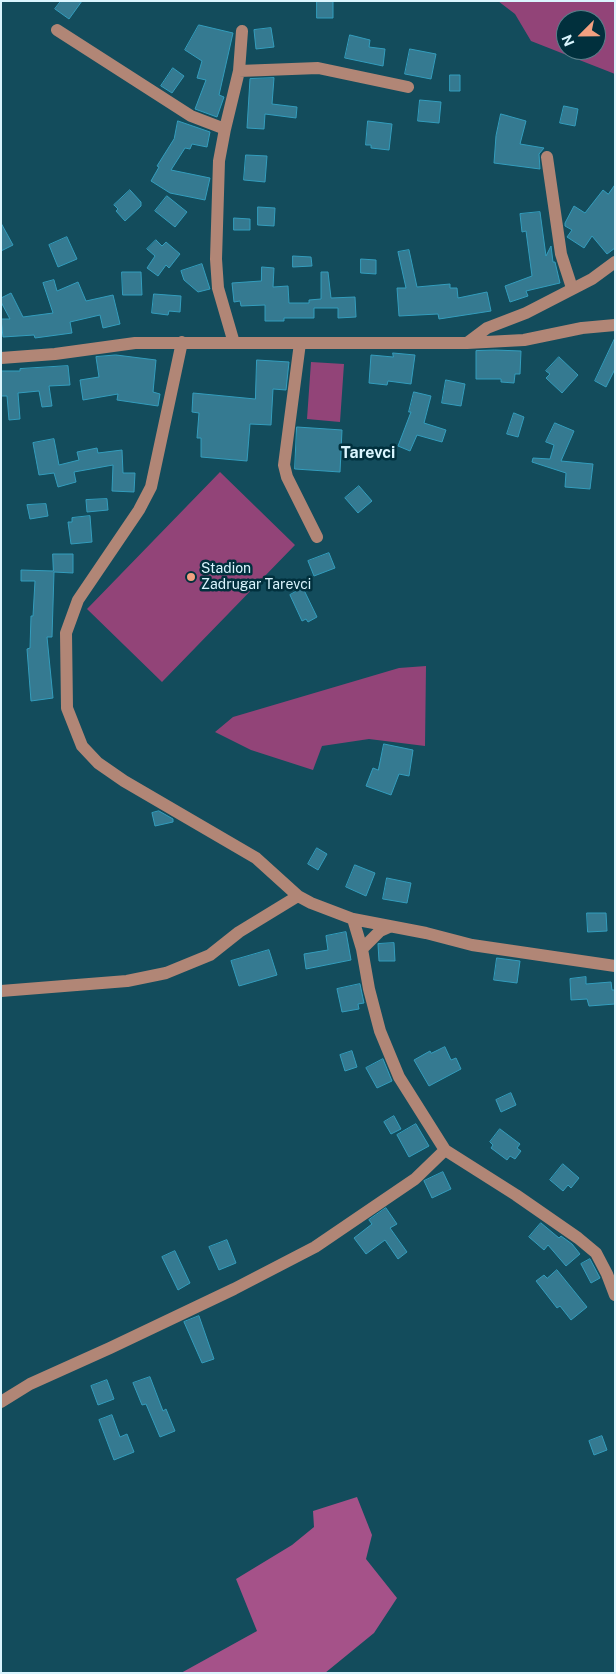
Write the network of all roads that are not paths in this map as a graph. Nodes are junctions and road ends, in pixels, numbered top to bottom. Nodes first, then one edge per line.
1 (57, 30) dead end
2 (242, 31) dead end
3 (239, 71) junction
4 (408, 87) dead end
5 (225, 129) junction
6 (547, 157) dead end
7 (615, 262) edge
8 (572, 288) junction
9 (615, 326) edge
10 (182, 342) junction
11 (234, 343) junction
12 (300, 343) junction
13 (468, 343) junction
14 (1, 358) edge
15 (317, 537) dead end
16 (298, 896) junction
17 (353, 919) junction
18 (388, 927) junction
19 (362, 949) junction
20 (615, 966) edge
21 (1, 991) edge
22 (445, 1150) junction
23 (615, 1295) edge
24 (1, 1402) edge

1 - 5 street
2 - 3 street
3 - 4 street
3 - 5 street
5 - 11 street
6 - 8 street
7 - 8 street
8 - 13 street
9 - 13 street
10 - 11 street
10 - 14 street
10 - 16 street
11 - 12 street
12 - 13 street
12 - 15 street
16 - 17 street
16 - 21 street
17 - 18 street
17 - 19 street
18 - 19 street
18 - 20 street
19 - 22 street
22 - 23 street
22 - 24 street

